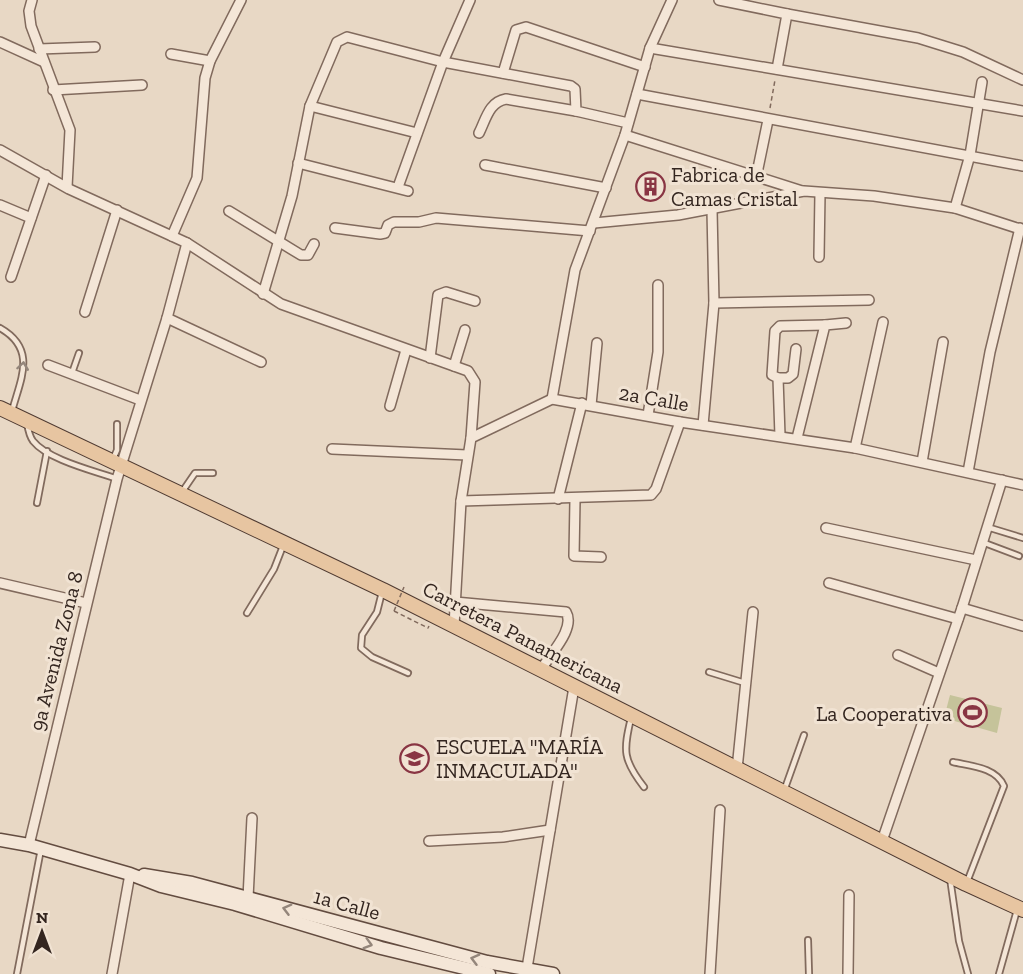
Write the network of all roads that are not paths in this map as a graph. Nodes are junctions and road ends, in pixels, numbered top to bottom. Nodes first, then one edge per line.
1 (32, 0) edge
2 (241, 0) edge
3 (470, 0) edge
4 (672, 0) edge
5 (719, 0) edge
6 (787, 14) junction
7 (0, 42) edge
8 (95, 47) dead end
9 (650, 48) junction
10 (39, 49) junction
11 (171, 54) dead end
12 (210, 61) junction
13 (44, 62) junction
14 (442, 62) junction
15 (645, 67) junction
16 (777, 69) junction
17 (503, 73) junction
18 (1023, 80) edge
19 (982, 82) dead end
20 (142, 85) dead end
21 (53, 90) junction
22 (637, 94) junction
23 (978, 102) junction
24 (310, 106) junction
25 (576, 111) junction
26 (1023, 111) edge
27 (768, 120) junction
28 (628, 123) junction
29 (417, 133) junction
30 (479, 133) dead end
31 (625, 135) junction
32 (0, 150) edge
33 (970, 155) junction
34 (298, 163) junction
35 (485, 165) dead end
36 (1023, 166) edge
37 (46, 175) junction
38 (756, 178) junction
39 (67, 187) junction
40 (398, 187) junction
41 (606, 188) junction
42 (408, 191) dead end
43 (804, 191) junction
44 (820, 193) junction
45 (0, 205) edge
46 (955, 208) junction
47 (117, 210) junction
48 (712, 210) junction
49 (229, 211) dead end
50 (31, 218) junction
51 (592, 227) junction
52 (335, 228) dead end
53 (1022, 229) edge
54 (172, 236) junction
55 (280, 241) junction
56 (187, 243) junction
57 (314, 244) dead end
58 (819, 257) dead end
59 (11, 277) dead end
60 (658, 285) dead end
61 (263, 294) junction
62 (869, 300) dead end
63 (475, 301) dead end
64 (714, 303) junction
65 (85, 312) dead end
66 (167, 318) junction
67 (883, 322) dead end
68 (846, 323) dead end
69 (825, 325) junction
70 (0, 328) edge
71 (465, 330) dead end
72 (943, 342) dead end
73 (597, 343) dead end
74 (796, 349) dead end
75 (406, 350) junction
76 (80, 353) dead end
77 (430, 358) junction
78 (261, 362) dead end
79 (48, 365) dead end
80 (454, 366) junction
81 (72, 373) junction
82 (778, 378) junction
83 (552, 399) junction
84 (140, 400) junction
85 (586, 404) junction
86 (390, 406) dead end
87 (6, 411) edge
88 (648, 415) junction
89 (26, 421) junction
90 (680, 422) junction
91 (117, 424) dead end
92 (703, 425) junction
93 (780, 436) junction
94 (471, 438) junction
95 (797, 438) junction
96 (855, 448) junction
97 (332, 449) dead end
98 (47, 451) junction
99 (467, 455) junction
100 (922, 462) junction
101 (116, 464) junction
102 (968, 472) junction
103 (213, 473) dead end
104 (117, 479) junction
105 (1002, 480) junction
106 (1023, 485) edge
107 (181, 494) junction
108 (558, 499) junction
109 (575, 500) junction
110 (461, 501) junction
111 (37, 503) dead end
112 (987, 527) junction
113 (826, 528) dead end
114 (1023, 538) edge
115 (982, 542) junction
116 (284, 543) junction
117 (1019, 556) dead end
118 (601, 557) dead end
119 (976, 560) junction
120 (0, 583) edge
121 (829, 583) dead end
122 (383, 590) junction
123 (455, 602) junction
124 (86, 603) junction
125 (962, 608) junction
126 (753, 612) dead end
127 (248, 613) dead end
128 (958, 619) junction
129 (454, 626) junction
130 (1023, 626) edge
131 (898, 655) dead end
132 (541, 670) junction
133 (709, 672) dead end
134 (408, 674) dead end
135 (939, 674) junction
136 (745, 683) junction
137 (574, 687) junction
138 (632, 716) junction
139 (804, 735) dead end
140 (953, 762) dead end
141 (737, 768) junction
142 (644, 787) dead end
143 (784, 791) junction
144 (720, 810) dead end
145 (252, 818) dead end
146 (550, 830) junction
147 (0, 840) edge
148 (429, 841) dead end
149 (882, 842) junction
150 (35, 847) junction
151 (130, 874) junction
152 (950, 876) junction
153 (966, 884) junction
154 (849, 895) dead end
155 (248, 898) junction
156 (1020, 909) edge
157 (808, 940) dead end
158 (526, 971) edge
159 (17, 974) edge
160 (112, 974) edge
161 (489, 974) edge
162 (553, 974) edge
163 (710, 974) edge
164 (809, 974) edge
165 (848, 974) edge
166 (968, 974) edge
167 (999, 974) edge

1 - 10 street
2 - 12 street
3 - 14 street
4 - 9 street
5 - 6 street
6 - 16 street
6 - 18 street
7 - 13 street
8 - 10 street
9 - 15 street
9 - 16 street
10 - 13 street
11 - 12 street
12 - 54 street
13 - 21 street
14 - 17 street
14 - 24 street
14 - 29 street
15 - 17 street
15 - 22 street
16 - 23 street
17 - 25 street
19 - 23 street
20 - 21 street
21 - 39 street
22 - 27 street
22 - 28 street
23 - 26 street
23 - 33 street
24 - 29 street
24 - 34 street
25 - 28 street
25 - 30 street
27 - 33 street
27 - 38 street
28 - 31 street
29 - 40 street
31 - 38 street
31 - 41 street
32 - 37 street
33 - 36 street
33 - 46 street
34 - 40 street
34 - 55 street
35 - 41 street
37 - 39 street
37 - 50 street
38 - 43 street
39 - 47 street
40 - 42 street
41 - 51 street
43 - 44 street
43 - 48 street
44 - 46 street
44 - 58 street
45 - 50 street
46 - 53 street
47 - 54 street
47 - 65 street
48 - 51 street
48 - 64 street
49 - 55 street
50 - 59 street
51 - 52 street
51 - 83 street
53 - 102 street
54 - 56 street
55 - 57 street
55 - 61 street
56 - 61 street
56 - 66 street, 9a Avenida Zona 8
60 - 88 street
61 - 75 street
62 - 64 street
63 - 77 street
64 - 92 street
66 - 78 street
66 - 84 street, 9a Avenida Zona 8
67 - 96 street
68 - 69 street
69 - 82 street
69 - 95 street
87 -> 70 lane
71 - 80 street
72 - 100 street
73 - 85 street
74 - 82 street
75 - 77 street
75 - 86 street
76 - 81 lane
77 - 80 street
79 - 81 street
80 - 94 street
81 - 84 street
82 - 93 street
83 - 85 street, 2a Calle
83 - 94 street
84 - 101 street, 9a Avenida Zona 8
85 - 88 street, 2a Calle
85 - 108 street
87 - 89 main road, Carretera Panamericana
88 - 90 street, 2a Calle
89 - 98 lane
89 - 101 main road, Carretera Panamericana
90 - 92 street, 2a Calle
90 - 109 street
91 - 101 lane
92 - 93 street, 2a Calle
93 - 95 street, 2a Calle
94 - 99 street
95 - 96 street, 2a Calle
96 - 100 street, 2a Calle
97 - 99 street
98 - 104 lane
98 - 111 lane
99 - 110 street
100 - 102 street, 2a Calle
101 - 104 street, 9a Avenida Zona 8
101 - 107 main road, Carretera Panamericana
102 - 105 street, 2a Calle
103 - 107 lane
104 - 124 street, 9a Avenida Zona 8
105 - 106 street, 2a Calle
105 - 112 street
107 - 116 main road, Carretera Panamericana
108 - 109 street
108 - 110 street
109 - 118 street
110 - 123 street
112 - 114 lane
112 - 115 street
113 - 119 street
115 - 117 lane
115 - 119 street
116 - 122 main road, Carretera Panamericana
116 - 127 lane
119 - 125 street
120 - 124 street
121 - 128 street
122 - 129 main road, Carretera Panamericana
122 - 134 lane
123 - 129 street
123 - 132 street
124 - 150 street, 9a Avenida Zona 8
125 - 128 street
125 - 130 street
126 - 136 street
128 - 135 street
129 - 132 main road, Carretera Panamericana
131 - 135 street
132 - 137 main road, Carretera Panamericana
133 - 136 lane
135 - 149 street
136 - 141 street
137 - 138 main road, Carretera Panamericana
137 - 146 street
138 - 141 main road, Carretera Panamericana
138 - 142 lane
139 - 143 lane
140 - 153 lane
141 - 143 main road, Carretera Panamericana
143 - 149 main road, Carretera Panamericana
144 - 163 street
145 - 155 street
146 - 148 street
146 - 158 street
147 - 150 street, 1a Calle
149 - 152 main road, Carretera Panamericana
150 - 151 street, 1a Calle
150 - 159 lane
151 - 155 street, 1a Calle
151 - 160 street
151 -> 161 street, 1a Calle
152 - 153 main road, Carretera Panamericana
152 - 166 lane
153 - 156 main road, Carretera Panamericana
154 - 165 street
158 -> 155 street, 1a Calle
156 - 167 lane
157 - 164 lane
158 - 162 street, 1a Calle

